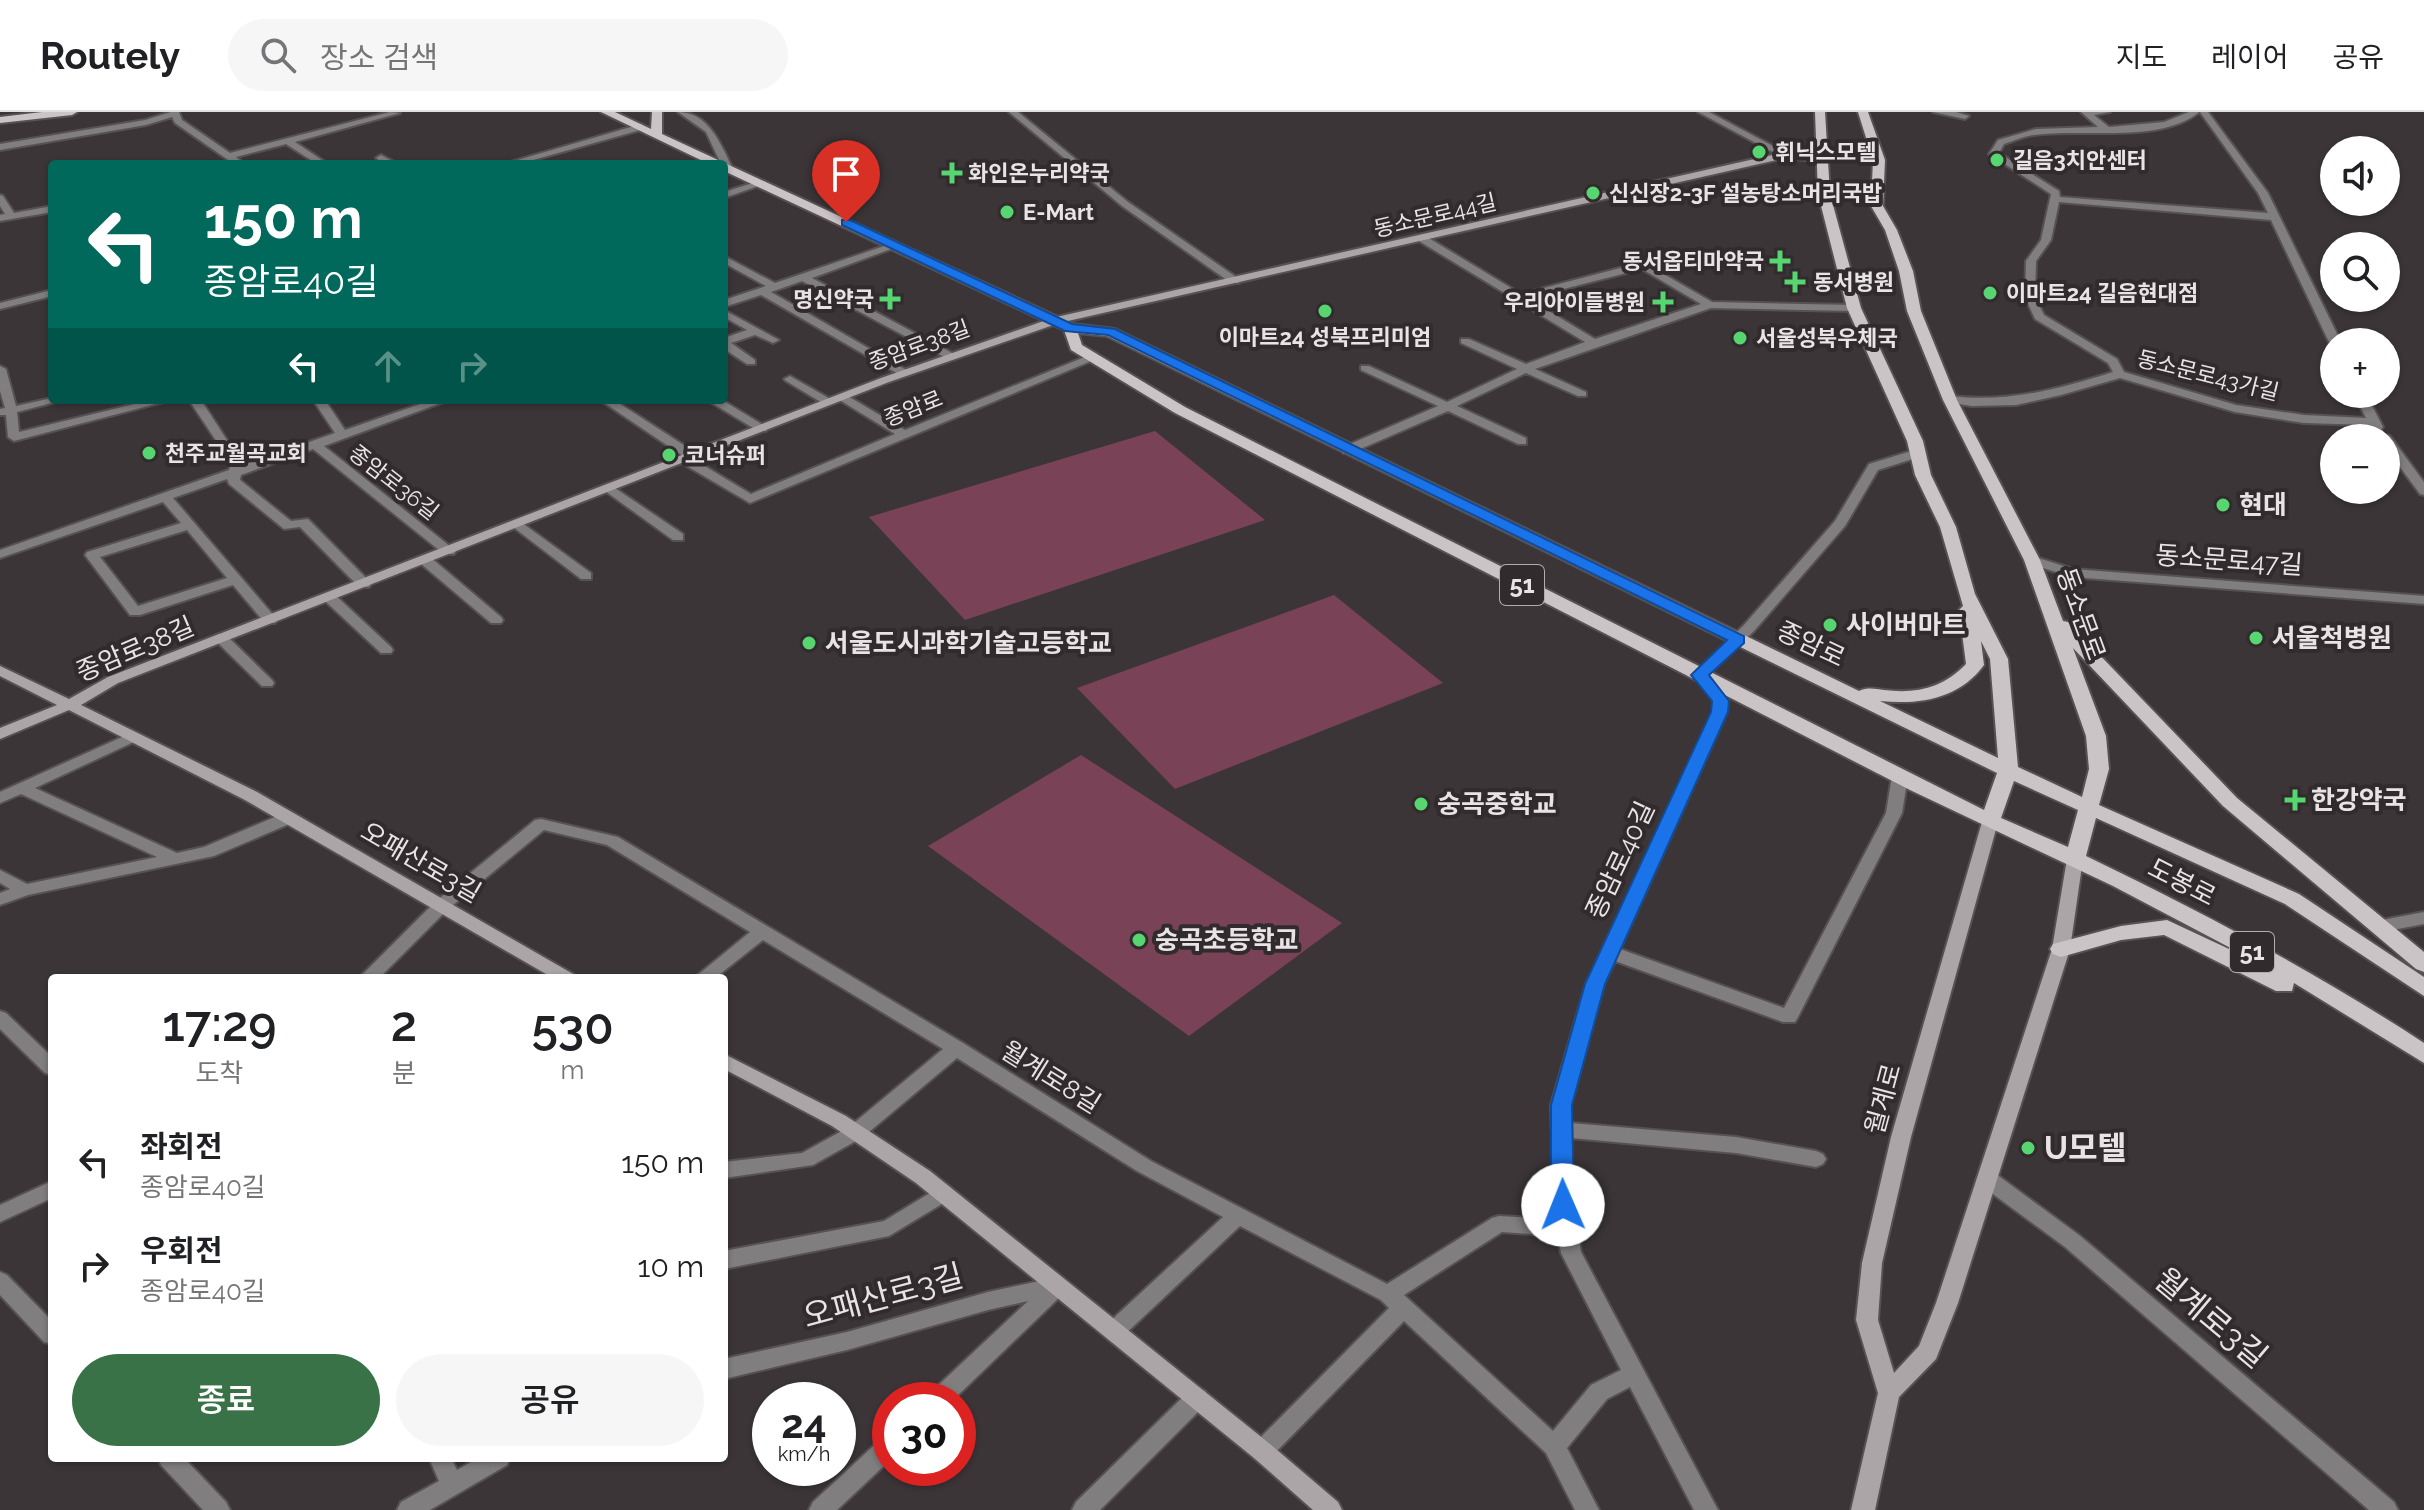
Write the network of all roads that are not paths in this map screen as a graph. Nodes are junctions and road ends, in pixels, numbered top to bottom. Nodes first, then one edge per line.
1 (72, 112) edge
2 (606, 112) edge
3 (657, 112) edge
4 (682, 112) edge
5 (1013, 112) edge
6 (1702, 112) edge
7 (1820, 112) edge
8 (1863, 112) edge
9 (1937, 112) edge
10 (2106, 112) edge
11 (2195, 112) edge
12 (2204, 112) edge
13 (174, 113) edge
14 (396, 113) edge
15 (1965, 116) dead end
16 (0, 120) edge
17 (641, 127) junction
18 (2105, 128) junction
19 (656, 134) junction
20 (287, 141) junction
21 (0, 147) edge
22 (1785, 155) junction
23 (229, 156) junction
24 (1823, 159) junction
25 (234, 160) edge
26 (317, 160) edge
27 (523, 160) edge
28 (709, 160) edge
29 (720, 160) edge
30 (728, 169) edge
31 (759, 184) junction
32 (728, 194) edge
33 (2056, 196) junction
34 (0, 198) edge
35 (48, 210) edge
36 (5, 217) edge
37 (2275, 217) junction
38 (1423, 239) junction
39 (897, 245) junction
40 (728, 261) edge
41 (803, 277) junction
42 (1235, 281) junction
43 (775, 287) junction
44 (762, 291) junction
45 (1540, 292) dead end
46 (48, 294) edge
47 (728, 303) edge
48 (1710, 305) junction
49 (0, 306) edge
50 (1854, 308) junction
51 (728, 315) edge
52 (1063, 324) junction
53 (2328, 328) edge
54 (755, 331) junction
55 (773, 340) dead end
56 (728, 341) edge
57 (1465, 341) dead end
58 (1594, 343) junction
59 (728, 346) edge
60 (950, 356) junction
61 (1092, 357) junction
62 (751, 362) dead end
63 (1365, 368) dead end
64 (1526, 368) junction
65 (0, 369) edge
66 (904, 373) junction
67 (2120, 374) junction
68 (790, 379) dead end
69 (1582, 394) dead end
70 (835, 399) junction
71 (1950, 400) junction
72 (48, 402) edge
73 (149, 404) edge
74 (198, 404) edge
75 (322, 404) edge
76 (431, 404) edge
77 (612, 404) edge
78 (720, 404) edge
79 (1446, 406) junction
80 (2367, 408) edge
81 (6, 412) edge
82 (2374, 422) joint
83 (762, 428) junction
84 (342, 434) junction
85 (905, 435) junction
86 (1522, 441) dead end
87 (314, 444) junction
88 (1347, 450) junction
89 (1918, 453) junction
90 (688, 457) junction
91 (2400, 458) edge
92 (234, 472) junction
93 (609, 488) junction
94 (2424, 491) edge
95 (165, 496) junction
96 (518, 524) junction
97 (190, 525) junction
98 (678, 537) dead end
99 (449, 551) junction
100 (0, 554) edge
101 (425, 560) junction
102 (2032, 560) junction
103 (586, 576) dead end
104 (236, 579) junction
105 (364, 584) junction
106 (1966, 594) junction
107 (329, 597) junction
108 (2424, 600) edge
109 (2053, 616) junction
110 (270, 620) junction
111 (496, 620) dead end
112 (221, 638) junction
113 (1738, 639) junction
114 (386, 650) dead end
115 (0, 670) edge
116 (1700, 675) junction
117 (1828, 681) junction
118 (267, 683) dead end
119 (69, 705) junction
120 (0, 734) edge
121 (133, 737) junction
122 (2008, 770) junction
123 (1900, 776) junction
124 (21, 788) junction
125 (0, 798) edge
126 (2089, 808) junction
127 (288, 818) junction
128 (1990, 822) junction
129 (176, 859) junction
130 (2075, 859) junction
131 (0, 876) edge
132 (25, 890) junction
133 (0, 899) edge
134 (441, 906) junction
135 (2424, 918) edge
136 (2382, 926) junction
137 (762, 931) junction
138 (2061, 949) junction
139 (1609, 952) junction
140 (2424, 964) edge
141 (372, 974) edge
142 (560, 974) edge
143 (708, 974) edge
144 (2424, 988) edge
145 (0, 1018) edge
146 (956, 1048) junction
147 (2424, 1054) edge
148 (2424, 1062) edge
149 (728, 1063) edge
150 (48, 1064) edge
151 (1562, 1130) junction
152 (856, 1132) junction
153 (1816, 1159) dead end
154 (728, 1170) edge
155 (1989, 1180) junction
156 (48, 1191) edge
157 (943, 1193) junction
158 (0, 1214) edge
159 (1236, 1217) junction
160 (1566, 1228) junction
161 (728, 1259) edge
162 (0, 1281) edge
163 (1058, 1286) junction
164 (1396, 1301) junction
165 (48, 1331) edge
166 (1114, 1331) junction
167 (728, 1368) edge
168 (1634, 1374) junction
169 (957, 1382) edge
170 (1889, 1393) junction
171 (1197, 1398) junction
172 (1554, 1446) junction
173 (1262, 1451) junction
174 (173, 1462) edge
175 (442, 1462) edge
176 (492, 1462) edge
177 (872, 1462) edge
178 (452, 1485) junction
179 (218, 1510) edge
180 (409, 1510) edge
181 (821, 1510) edge
182 (1084, 1510) edge
183 (1330, 1510) edge
184 (1587, 1510) edge
185 (1706, 1510) edge
186 (1863, 1510) edge
187 (2386, 1510) edge

1 - 16 main road
2 - 17 main road, 종암로 / 51
3 - 19 main road
4 - 29 street
5 - 42 street
6 - 22 street
7 - 24 main road
8 - 71 main road, 동소문로
9 - 15 street
10 - 18 street
11 - 18 street
12 - 37 street
13 - 21 street
13 - 23 street
14 - 20 street
17 - 19 main road, 종암로 / 51
17 - 27 street
18 - 33 street
19 - 28 main road, 종암로 / 51
20 - 23 street
20 - 26 street
22 - 24 street, 동소문로44길
22 - 38 street, 동소문로44길
23 - 25 street
24 - 50 main road
30 - 31 main road, 종암로 / 51
31 - 32 street
31 - 39 main road, 종암로 / 51
33 - 37 street
33 - 67 street, 동소문로43가길
34 - 36 street
35 - 36 street
37 - 53 street
38 - 42 street, 동소문로44길
38 - 58 street
39 - 41 street
39 - 52 main road, 종암로 / 51
40 - 43 street
41 - 43 street
41 - 60 street
42 - 52 street, 동소문로44길
43 - 44 street
44 - 47 street
44 - 66 street
45 - 48 street
46 - 49 street
48 - 50 street
48 - 58 street
50 - 89 main road
51 - 54 street
52 - 60 street, 종암로38길
52 - 61 main road, 종암로 / 51
52 - 88 main road, 종암로 / 51
54 - 55 street
54 - 56 street
57 - 64 street
58 - 64 street
59 - 62 street
60 - 66 street, 종암로38길
61 - 85 street, 종암로
61 - 116 main road, 종암로 / 51
63 - 79 street
64 - 69 street
64 - 79 street
65 - 81 street
66 - 70 street, 종암로38길
67 - 71 street
67 - 82 street, 동소문로43가길
68 - 70 street, 종암로38길
70 - 83 street, 종암로38길
70 - 85 street, 종암로38길
71 - 102 main road, 동소문로
72 - 81 street
73 - 81 street
74 - 92 street
75 - 84 street
76 - 84 street, 종암로36길
77 - 90 street
78 - 83 street
79 - 86 street
79 - 88 street
80 - 82 street
83 - 90 street, 종암로38길
84 - 87 street, 종암로36길
85 - 90 street, 종암로
87 - 92 street, 종암로36길
87 - 99 street, 종암로36길
88 - 113 main road, 종암로 / 51
89 - 106 main road
89 - 113 street
90 - 93 street, 종암로38길
91 - 94 street
92 - 95 street, 종암로36길
92 - 105 street
93 - 96 street, 종암로38길
93 - 98 street
95 - 97 street
95 - 100 street, 종암로36길
96 - 99 street, 종암로38길
96 - 103 street
97 - 104 street
97 - 104 street
99 - 101 street, 종암로38길
101 - 105 street, 종암로38길
101 - 111 street
102 - 108 street, 동소문로47길
102 - 109 main road, 동소문로
104 - 110 street
105 - 107 street, 종암로38길
106 - 117 main road
106 - 122 main road
107 - 110 street, 종암로38길
107 - 114 street
109 - 126 main road, 동소문로
109 - 136 main road
110 - 112 street, 종암로38길
112 - 118 street, 종암로38길
112 - 119 street, 종암로38길
113 - 116 street
113 - 117 main road, 종암로 / 51
115 - 119 street, 오패산로3길
116 - 123 main road, 종암로 / 51
116 - 139 street, 종암로40길
117 - 122 main road, 종암로 / 51
119 - 120 street, 종암로38길
119 - 121 street, 오패산로3길
121 - 124 street
121 - 127 street, 오패산로3길
122 - 126 main road, 도봉로 / 51
122 - 128 main road
123 - 128 main road, 종암로 / 51
123 - 139 street
124 - 125 street
124 - 129 street
126 - 130 main road, 동소문로
126 - 144 main road, 도봉로 / 51
127 - 129 street
127 - 134 street, 오패산로3길
128 - 130 main road, 도봉로 / 51
128 - 170 street, 월계로
129 - 132 street
130 - 138 street
130 - 147 main road, 도봉로 / 51
131 - 132 street
132 - 133 street
134 - 137 street, 월계로8길
134 - 141 street
134 - 142 street, 오패산로3길
135 - 136 street
136 - 140 main road
137 - 143 street
137 - 146 street, 월계로8길
138 - 148 main road
138 - 155 street
139 - 151 street, 종암로40길
145 - 150 street
146 - 152 street
146 - 159 street, 월계로8길
149 - 152 street
151 - 153 street
151 - 160 street, 종암로40길
152 - 154 street
152 - 157 street
155 - 170 street
155 - 187 street, 월계로3길
156 - 158 street
157 - 161 street
157 - 163 street
159 - 164 street, 월계로8길
159 - 166 street
160 - 164 street
160 - 168 street, 종암로40길
162 - 165 street
163 - 166 street
163 - 167 street, 오패산로3길
163 - 169 street
164 - 172 street, 월계로8길
164 - 173 street
166 - 171 street
168 - 172 street
168 - 185 street, 종암로40길
170 - 186 street, 월계로
171 - 173 street
171 - 182 street
172 - 184 street, 월계로8길
173 - 183 street
174 - 179 street
175 - 178 street
176 - 178 street
177 - 181 street
178 - 180 street

